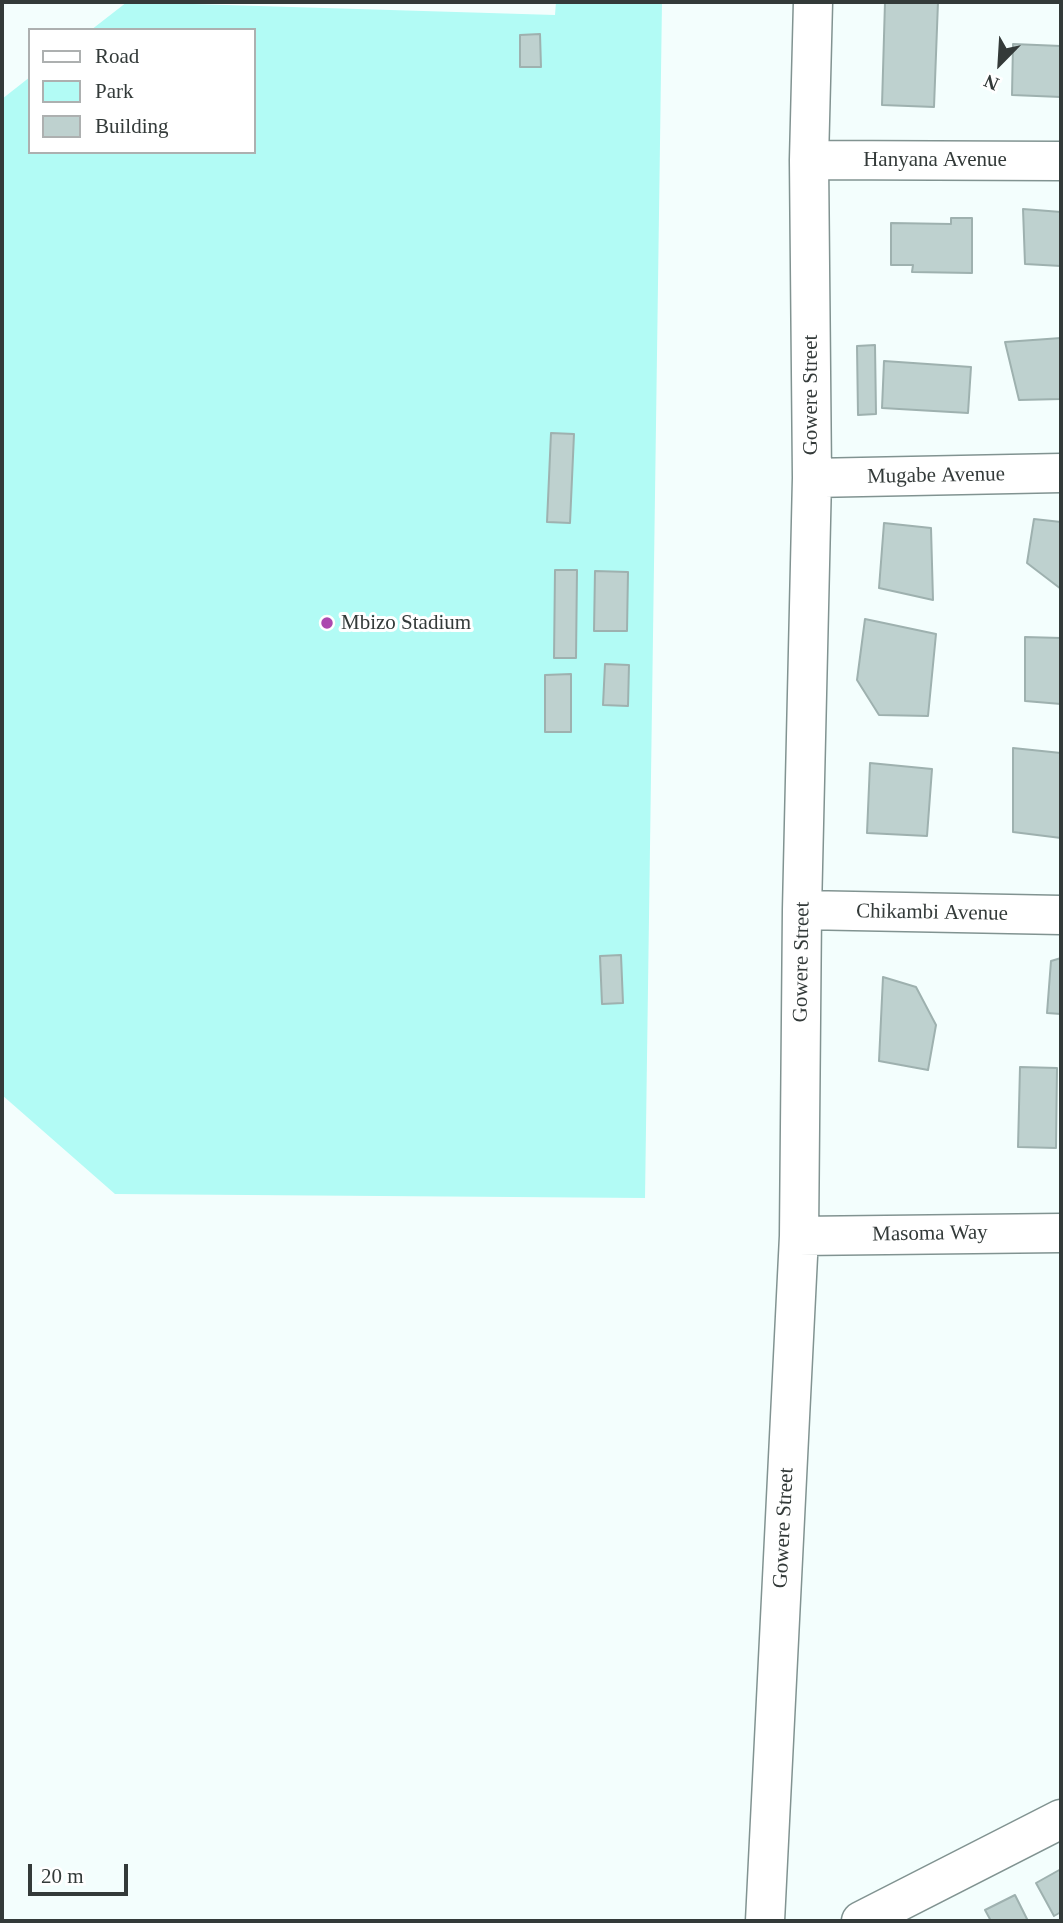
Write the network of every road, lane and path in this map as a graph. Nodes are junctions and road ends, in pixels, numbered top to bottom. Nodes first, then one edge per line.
1 (813, 2) edge
2 (809, 160) junction
3 (1061, 161) edge
4 (1061, 473) edge
5 (811, 478) junction
6 (802, 910) junction
7 (1061, 915) edge
8 (1061, 1233) edge
9 (799, 1236) junction
10 (1061, 1819) edge
11 (765, 1921) edge
12 (861, 1921) edge

1 - 2 street, Gowere Street
2 - 3 street, Hanyana Avenue
2 - 5 street, Gowere Street
4 - 5 street, Mugabe Avenue
5 - 6 street, Gowere Street
6 - 7 street, Chikambi Avenue
6 - 9 street, Gowere Street
8 - 9 street, Masoma Way
9 - 11 street, Gowere Street
10 - 12 street

